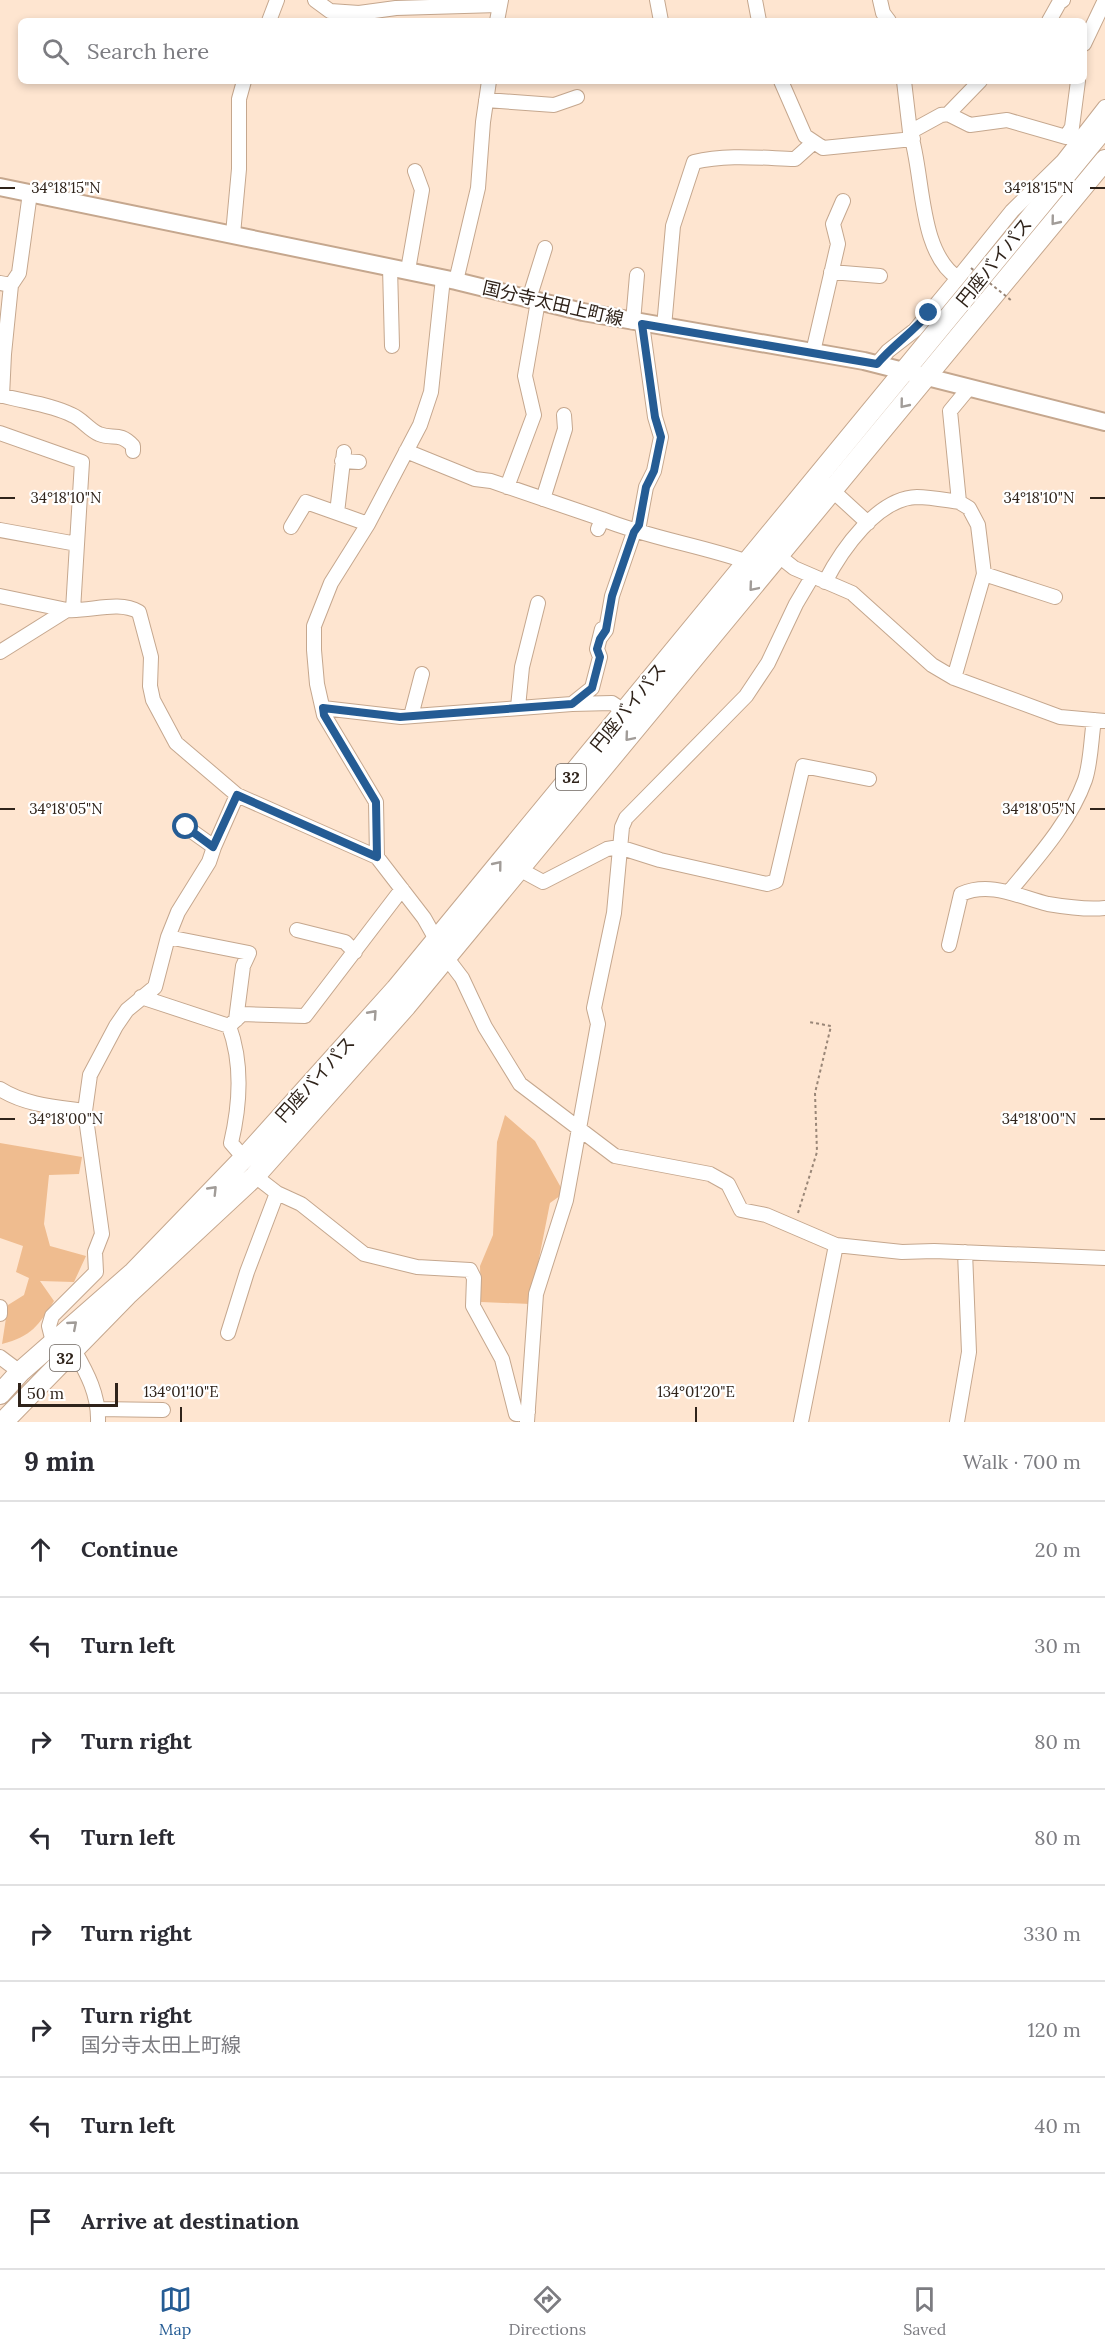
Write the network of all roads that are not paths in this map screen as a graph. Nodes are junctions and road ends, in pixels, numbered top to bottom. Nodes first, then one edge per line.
1 (277, 0) edge
2 (315, 0) edge
3 (352, 0) edge
4 (657, 0) edge
5 (755, 0) edge
6 (880, 0) edge
7 (1063, 0) edge
8 (1105, 0) edge
9 (500, 3) edge
10 (359, 13) junction
11 (270, 18) edge
12 (498, 18) edge
13 (660, 18) edge
14 (758, 18) edge
15 (887, 18) edge
16 (1051, 18) edge
17 (1087, 38) edge
18 (243, 84) edge
19 (489, 84) edge
20 (782, 84) edge
21 (904, 84) edge
22 (977, 84) edge
23 (1078, 84) edge
24 (577, 97) dead end
25 (486, 100) junction
26 (1105, 107) edge
27 (948, 114) junction
28 (1105, 127) edge
29 (912, 136) junction
30 (814, 142) junction
31 (1105, 159) edge
32 (415, 171) dead end
33 (0, 187) edge
34 (30, 193) junction
35 (843, 201) dead end
36 (233, 234) junction
37 (545, 248) dead end
38 (390, 267) junction
39 (408, 270) junction
40 (831, 272) junction
41 (637, 275) dead end
42 (880, 276) dead end
43 (958, 278) junction
44 (450, 279) junction
45 (6, 284) edge
46 (533, 300) junction
47 (637, 323) junction
48 (664, 327) junction
49 (392, 346) dead end
50 (813, 352) junction
51 (2, 354) edge
52 (877, 364) junction
53 (904, 371) junction
54 (927, 377) junction
55 (969, 388) junction
56 (1, 395) edge
57 (564, 415) dead end
58 (1105, 422) edge
59 (0, 433) edge
60 (133, 451) dead end
61 (406, 451) junction
62 (359, 462) dead end
63 (507, 487) junction
64 (833, 491) junction
65 (543, 499) junction
66 (958, 502) junction
67 (336, 513) junction
68 (868, 523) junction
69 (368, 524) junction
70 (291, 527) dead end
71 (0, 530) edge
72 (634, 532) junction
73 (77, 544) junction
74 (779, 556) junction
75 (748, 561) junction
76 (984, 574) junction
77 (818, 579) junction
78 (0, 596) edge
79 (1055, 597) dead end
80 (538, 603) dead end
81 (70, 610) junction
82 (0, 652) edge
83 (422, 674) dead end
84 (954, 678) junction
85 (572, 704) junction
86 (518, 707) junction
87 (323, 708) junction
88 (624, 711) junction
89 (411, 716) junction
90 (1099, 721) edge
91 (869, 779) dead end
92 (237, 795) junction
93 (186, 827) dead end
94 (213, 847) junction
95 (619, 847) junction
96 (377, 857) junction
97 (519, 869) junction
98 (402, 889) junction
99 (1009, 892) junction
100 (1105, 908) edge
101 (297, 930) dead end
102 (168, 937) junction
103 (436, 940) junction
104 (949, 945) dead end
105 (356, 952) junction
106 (446, 957) junction
107 (141, 997) junction
108 (232, 1023) junction
109 (0, 1089) edge
110 (85, 1112) junction
111 (579, 1129) junction
112 (244, 1158) junction
113 (255, 1176) junction
114 (277, 1193) junction
115 (836, 1245) junction
116 (965, 1252) junction
117 (1105, 1258) edge
118 (0, 1307) edge
119 (0, 1314) edge
120 (228, 1333) dead end
121 (53, 1342) junction
122 (74, 1350) junction
123 (0, 1357) edge
124 (20, 1372) junction
125 (0, 1394) edge
126 (163, 1410) dead end
127 (98, 1416) edge
128 (527, 1417) edge
129 (3, 1422) edge
130 (801, 1422) edge
131 (957, 1422) edge

1 - 11 street
2 - 10 street
3 - 10 street
4 - 13 street
5 - 14 street
6 - 15 street
7 - 16 street
8 - 17 street
9 - 10 street
9 - 12 street
18 - 36 street
19 - 25 street
20 - 30 street
21 - 29 street
22 - 27 street
23 - 27 street
24 - 25 street
25 - 44 street
26 - 43 street
27 - 29 street
28 - 53 highway, 円座バイパス / 32
29 - 30 street
29 - 43 street
30 - 48 street
31 -> 54 highway, 円座バイパス / 32
32 - 39 street
33 - 34 main road, 国分寺太田上町線
34 - 36 main road, 国分寺太田上町線
34 - 45 street
35 - 40 street
36 - 38 main road, 国分寺太田上町線
37 - 46 street
38 - 39 main road, 国分寺太田上町線
38 - 49 street
39 - 44 main road, 国分寺太田上町線
40 - 42 street
40 - 50 street
41 - 47 street
43 - 52 street
44 - 46 main road, 国分寺太田上町線
44 - 61 street
45 - 51 street
46 - 47 main road, 国分寺太田上町線
46 - 63 street
47 - 48 main road, 国分寺太田上町線
47 - 72 street
48 - 50 main road, 国分寺太田上町線
50 - 52 main road, 国分寺太田上町線
51 - 56 street
52 - 53 main road, 国分寺太田上町線
53 - 54 main road, 国分寺太田上町線
53 - 75 highway, 円座バイパス / 32
54 - 55 main road, 国分寺太田上町線
54 -> 64 highway, 円座バイパス / 32
55 - 58 main road, 国分寺太田上町線
55 - 66 street
56 - 60 street
57 - 65 street
59 - 73 street
61 - 63 street
61 - 69 street
62 - 67 street
63 - 65 street
64 - 68 street
64 - 74 highway, 円座バイパス / 32
65 - 72 street
66 - 68 street
66 - 76 street
67 - 69 street
67 - 70 street
68 - 77 street
69 - 87 street
71 - 73 street
72 - 75 street
72 - 85 street
73 - 81 street
74 - 77 street
74 -> 97 highway, 円座バイパス / 32
75 - 88 highway, 円座バイパス / 32
76 - 79 street
76 - 84 street
77 - 84 street
77 - 95 street
78 - 81 street
80 - 86 street
81 - 82 street
81 - 92 street
83 - 89 street
84 - 90 street
85 - 86 street
85 - 88 street
86 - 89 street
87 - 89 street
87 - 96 street
103 -> 88 highway, 円座バイパス / 32
90 - 99 street
91 - 95 street
92 - 94 street
92 - 96 street
93 - 94 street
94 - 102 street
95 - 97 street
95 - 111 street
96 - 98 street
97 - 106 highway, 円座バイパス / 32
98 - 103 street
98 - 105 street
99 - 100 street
99 - 104 street
101 - 105 street
102 - 107 street
102 - 108 street
103 - 106 street
112 -> 103 highway, 円座バイパス / 32
105 - 108 street
106 - 111 street
106 - 113 highway, 円座バイパス / 32
107 - 108 street
107 - 110 street
108 - 112 street
109 - 110 street
110 - 121 street
111 - 115 street
111 - 128 street
121 -> 112 highway, 円座バイパス / 32
113 - 114 street
113 - 122 highway, 円座バイパス / 32
114 - 120 street
114 - 128 street
115 - 116 street
115 - 130 street
116 - 117 street
116 - 131 street
118 - 119 street
121 - 124 highway, 円座バイパス / 32
122 - 127 street
122 - 129 highway, 円座バイパス / 32
123 - 124 street
124 - 125 highway, 円座バイパス / 32
126 - 127 street

